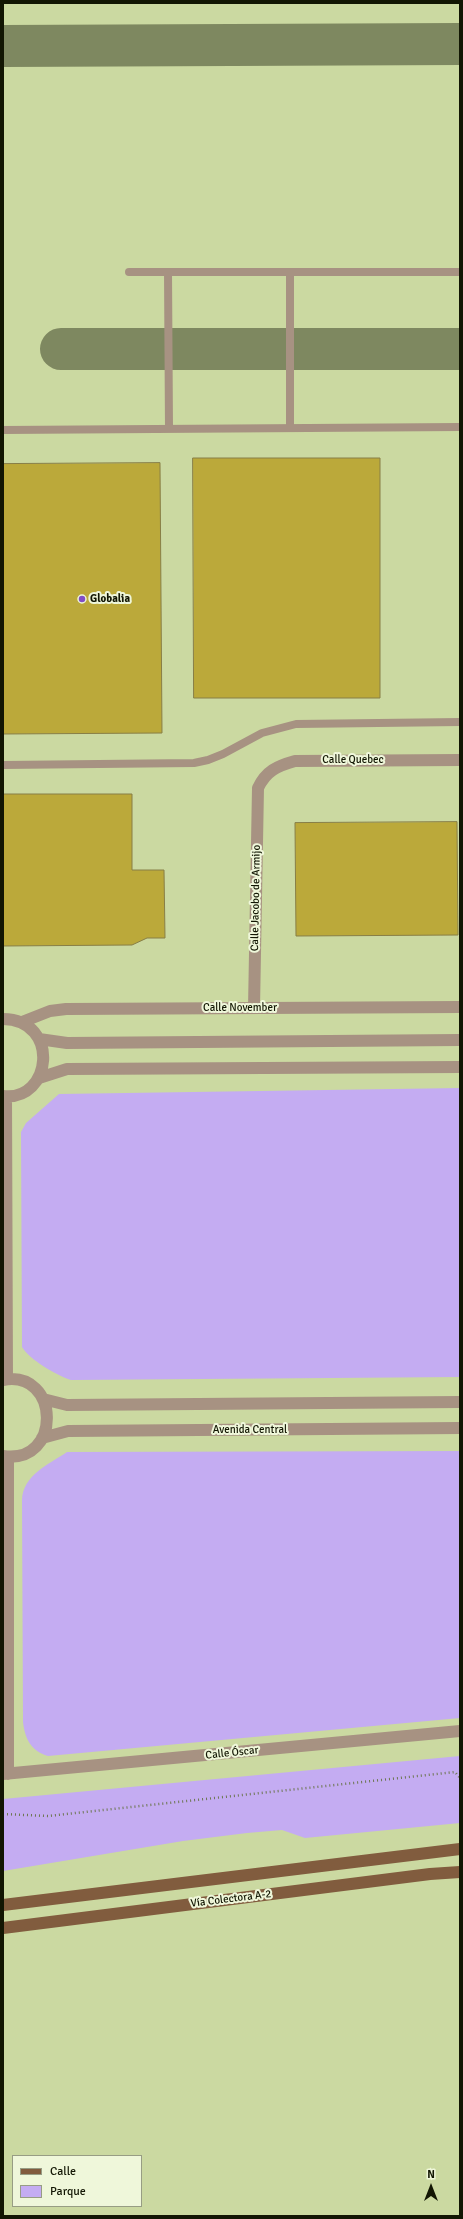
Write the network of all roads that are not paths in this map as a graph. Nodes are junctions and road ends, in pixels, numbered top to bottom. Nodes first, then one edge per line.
1 (129, 272) dead end
2 (168, 272) junction
3 (290, 272) junction
4 (460, 272) edge
5 (460, 427) edge
6 (290, 428) junction
7 (169, 429) junction
8 (3, 430) edge
9 (460, 722) edge
10 (460, 760) edge
11 (3, 765) edge
12 (258, 788) joint
13 (460, 1006) edge
14 (254, 1008) junction
15 (3, 1019) edge
16 (22, 1022) junction
17 (39, 1038) junction
18 (460, 1040) edge
19 (460, 1067) edge
20 (39, 1078) junction
21 (5, 1097) edge
22 (5, 1380) edge
23 (43, 1399) junction
24 (460, 1402) edge
25 (460, 1428) edge
26 (42, 1438) junction
27 (6, 1457) edge
28 (460, 1731) edge
29 (6, 1774) edge
30 (460, 1849) edge
31 (460, 1872) edge
32 (3, 1905) edge
33 (3, 1928) edge

1 - 2 lane
2 - 3 lane
2 - 7 lane
3 - 4 lane
3 - 6 lane
5 - 6 lane
6 - 7 lane
7 - 8 lane
9 - 11 lane
10 - 12 street, Calle Quebec
12 - 14 street, Calle Jacobo de Armijo
13 - 14 street, Calle November
14 - 16 street, Calle November
15 - 16 street
16 - 17 street
17 - 18 street
17 - 20 street
19 - 20 street
20 - 21 street
21 - 22 street
22 - 23 street
23 - 24 street
23 - 26 street
25 - 26 street, Avenida Central
26 - 27 street
27 - 29 street
28 - 29 street, Calle Óscar
30 - 32 main road, Vía Colectora A-2
31 - 33 main road, Vía Colectora A-2

